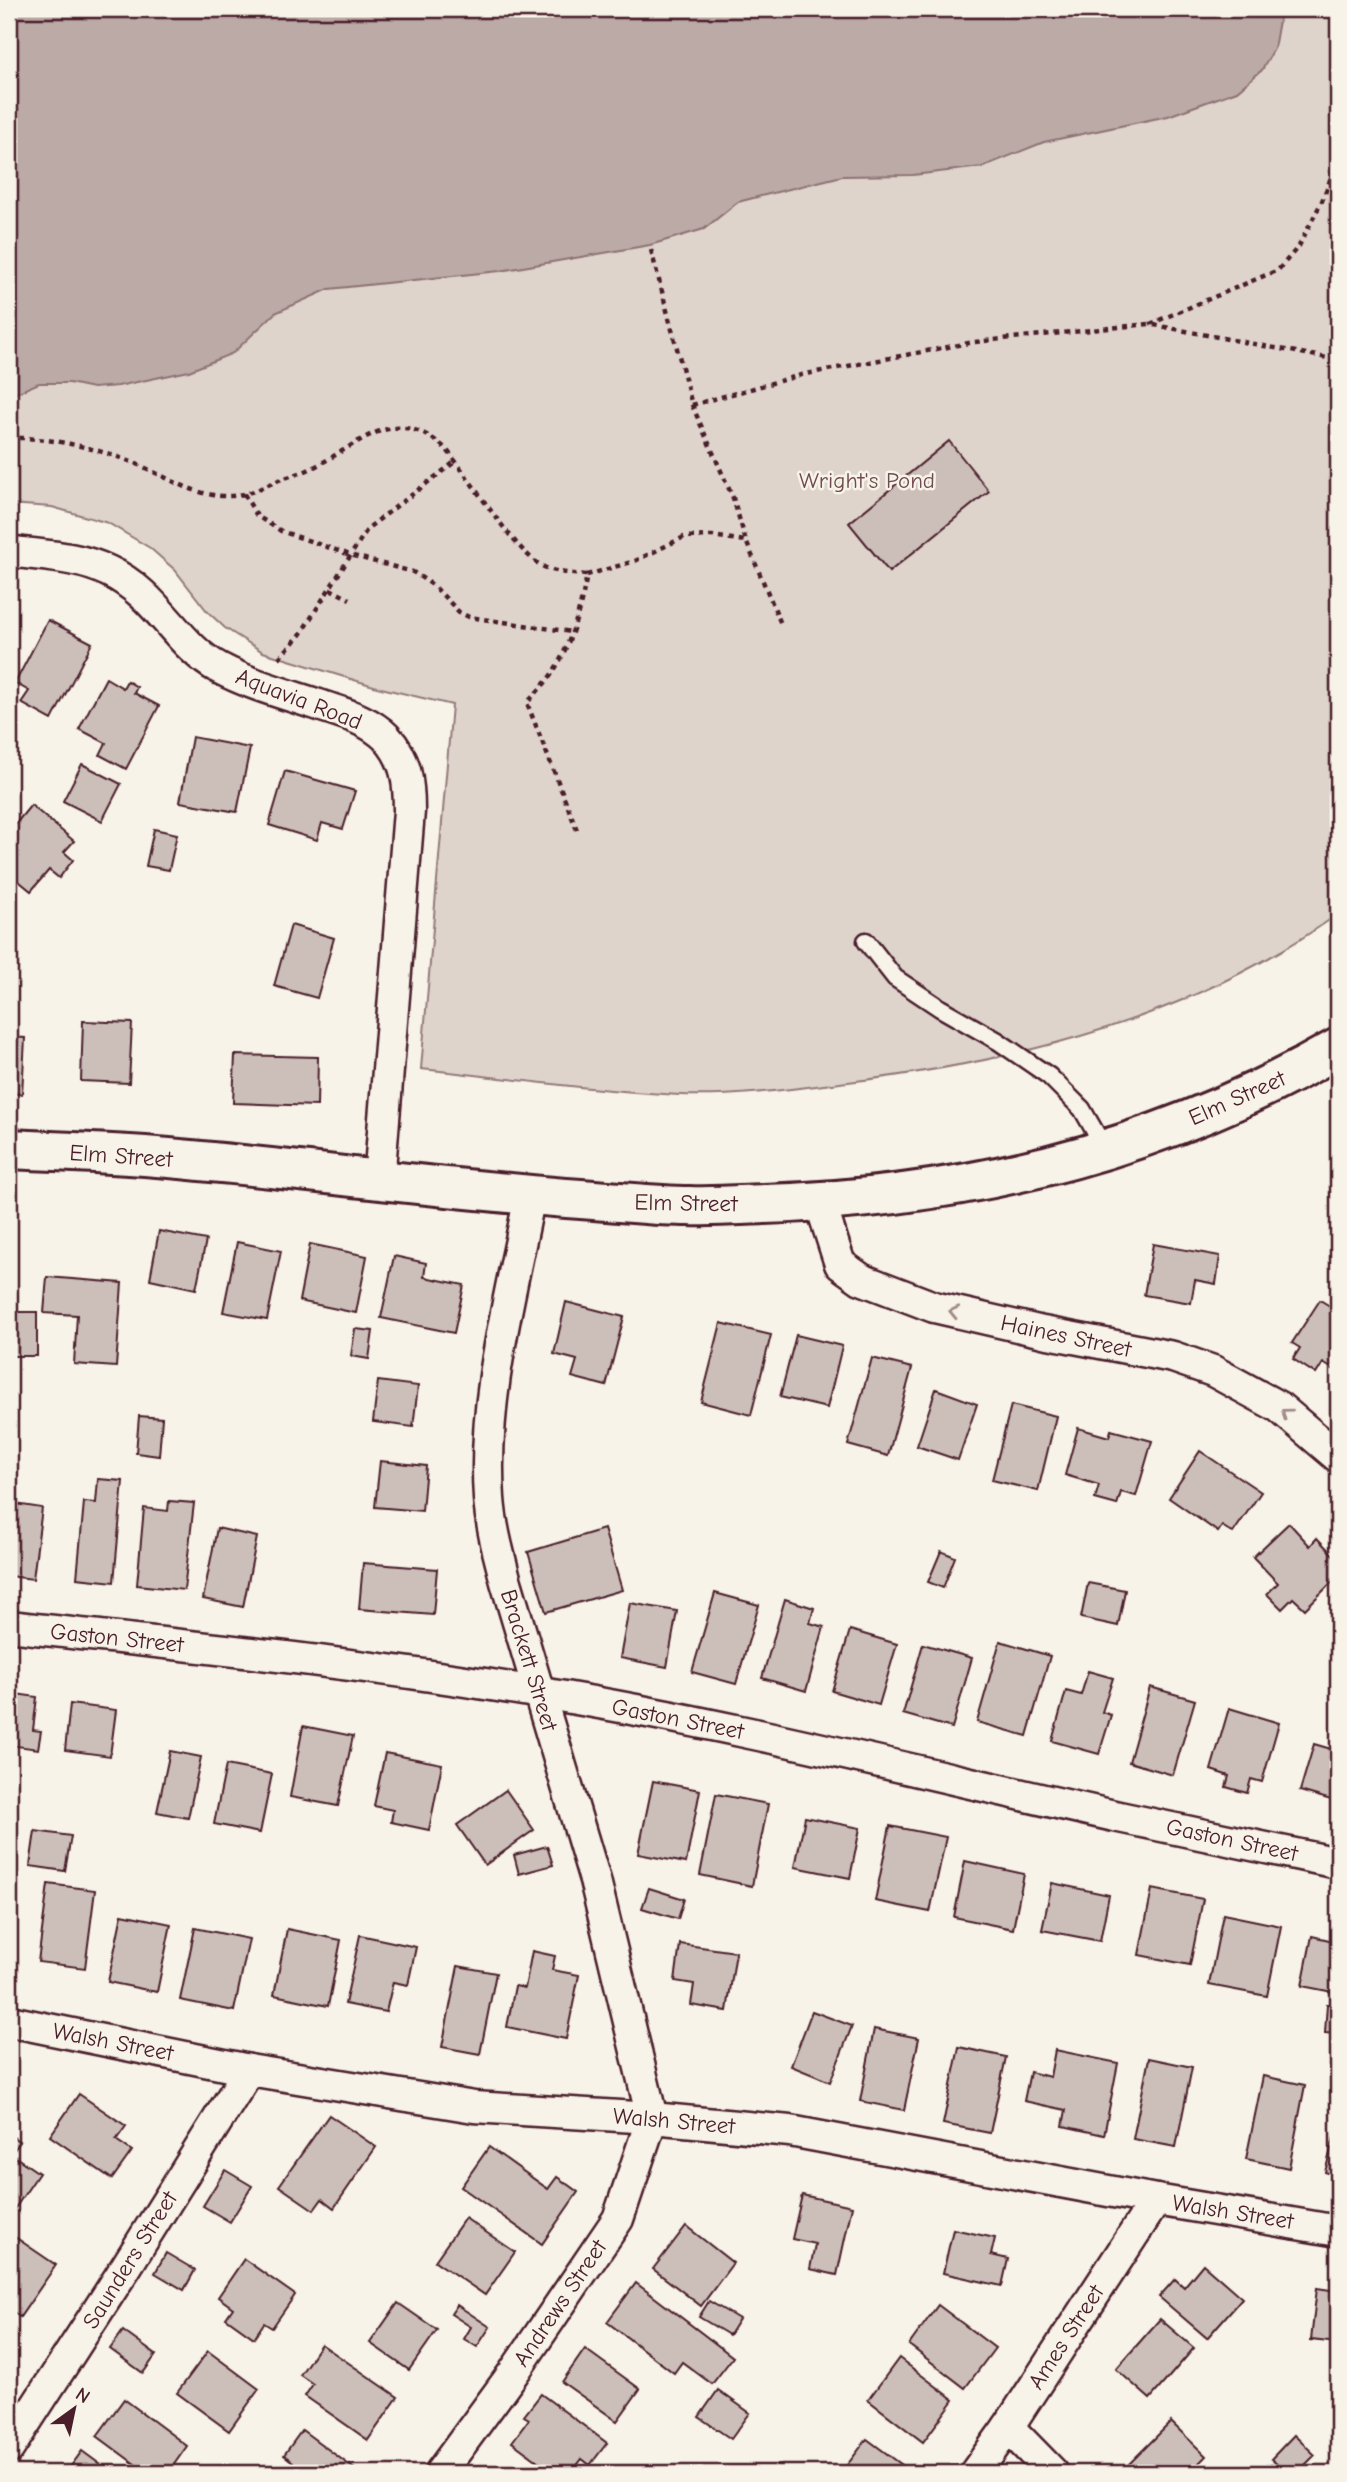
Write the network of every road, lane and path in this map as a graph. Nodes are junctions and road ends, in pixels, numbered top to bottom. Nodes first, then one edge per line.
1 (1338, 159) edge
2 (651, 250) dead end
3 (1149, 324) junction
4 (1338, 360) edge
5 (692, 405) junction
6 (9, 438) edge
7 (456, 461) junction
8 (244, 494) junction
9 (746, 541) junction
10 (9, 551) edge
11 (350, 555) junction
12 (587, 575) junction
13 (330, 589) junction
14 (350, 599) dead end
15 (781, 624) dead end
16 (572, 632) junction
17 (261, 686) junction
18 (577, 830) dead end
19 (866, 941) dead end
20 (1338, 1048) edge
21 (9, 1149) edge
22 (1106, 1150) junction
23 (379, 1181) junction
24 (530, 1195) junction
25 (820, 1202) junction
26 (1338, 1457) edge
27 (9, 1626) edge
28 (539, 1692) junction
29 (1338, 1863) edge
30 (9, 2021) edge
31 (249, 2070) junction
32 (652, 2118) junction
33 (1156, 2200) junction
34 (1338, 2231) edge
35 (1008, 2427) junction
36 (9, 2448) edge
37 (440, 2473) edge
38 (975, 2473) edge
39 (1053, 2473) edge

1 - 3 path
2 - 5 path
3 - 4 path
3 - 5 path
5 - 9 path
6 - 8 path
7 - 8 path
7 - 11 path
7 - 12 path
8 - 11 path
9 - 12 path
9 - 15 path
10 - 17 street, Aquavia Road
11 - 13 path
11 - 16 path
12 - 16 path
13 - 14 path
13 - 17 path
16 - 18 path
17 - 23 street, Aquavia Road
19 - 22 lane
20 - 22 main road, Elm Street
21 - 23 main road, Elm Street
22 - 25 main road, Elm Street
23 - 24 main road, Elm Street
24 - 25 main road, Elm Street
24 - 28 street, Brackett Street
26 -> 25 street, Haines Street
27 - 28 street, Gaston Street
28 - 29 street, Gaston Street
28 - 32 street, Brackett Street
30 - 31 street, Walsh Street
31 - 32 street, Walsh Street
31 - 36 street, Saunders Street
32 - 33 street, Walsh Street
32 - 37 street, Andrews Street
33 - 34 street, Walsh Street
33 - 35 street, Ames Street
35 - 38 street, Ames Street
35 - 39 street

